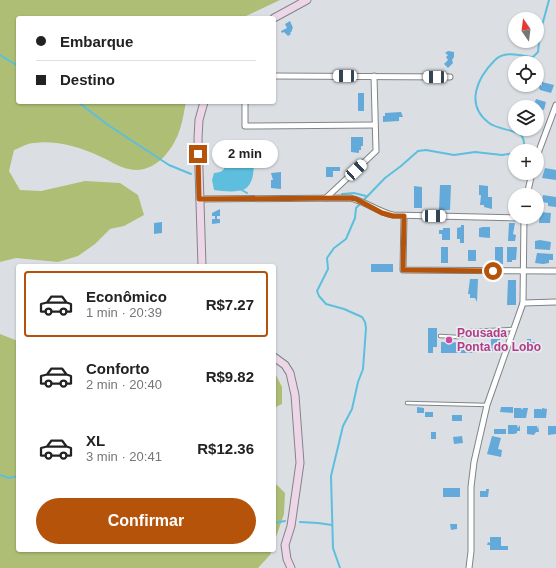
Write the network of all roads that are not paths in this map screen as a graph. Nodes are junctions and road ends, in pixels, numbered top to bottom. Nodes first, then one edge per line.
1 (307, 0) edge
2 (276, 17) edge
3 (276, 76) edge
4 (374, 76) junction
5 (450, 77) dead end
6 (203, 104) edge
7 (246, 104) edge
8 (556, 105) edge
9 (375, 125) junction
10 (541, 144) edge
11 (326, 198) junction
12 (199, 200) junction
13 (404, 216) junction
14 (508, 218) edge
15 (524, 224) edge
16 (202, 264) edge
17 (524, 271) junction
18 (556, 271) edge
19 (556, 302) edge
20 (523, 304) junction
21 (516, 329) junction
22 (440, 336) dead end
23 (276, 358) edge
24 (407, 403) dead end
25 (487, 405) junction
26 (291, 568) edge
27 (469, 568) edge

1 - 2 main road
3 - 4 street
4 - 5 street
4 - 9 street
6 - 12 main road
7 - 9 street
8 - 10 street
9 - 11 street
11 - 12 street
11 - 13 street
12 - 16 main road
13 - 14 street
13 - 17 street
15 - 17 street
17 - 18 street
17 - 20 street
19 - 20 street
20 - 21 street
21 - 22 lane
21 - 25 street
23 - 26 main road
24 - 25 lane
25 - 27 street

